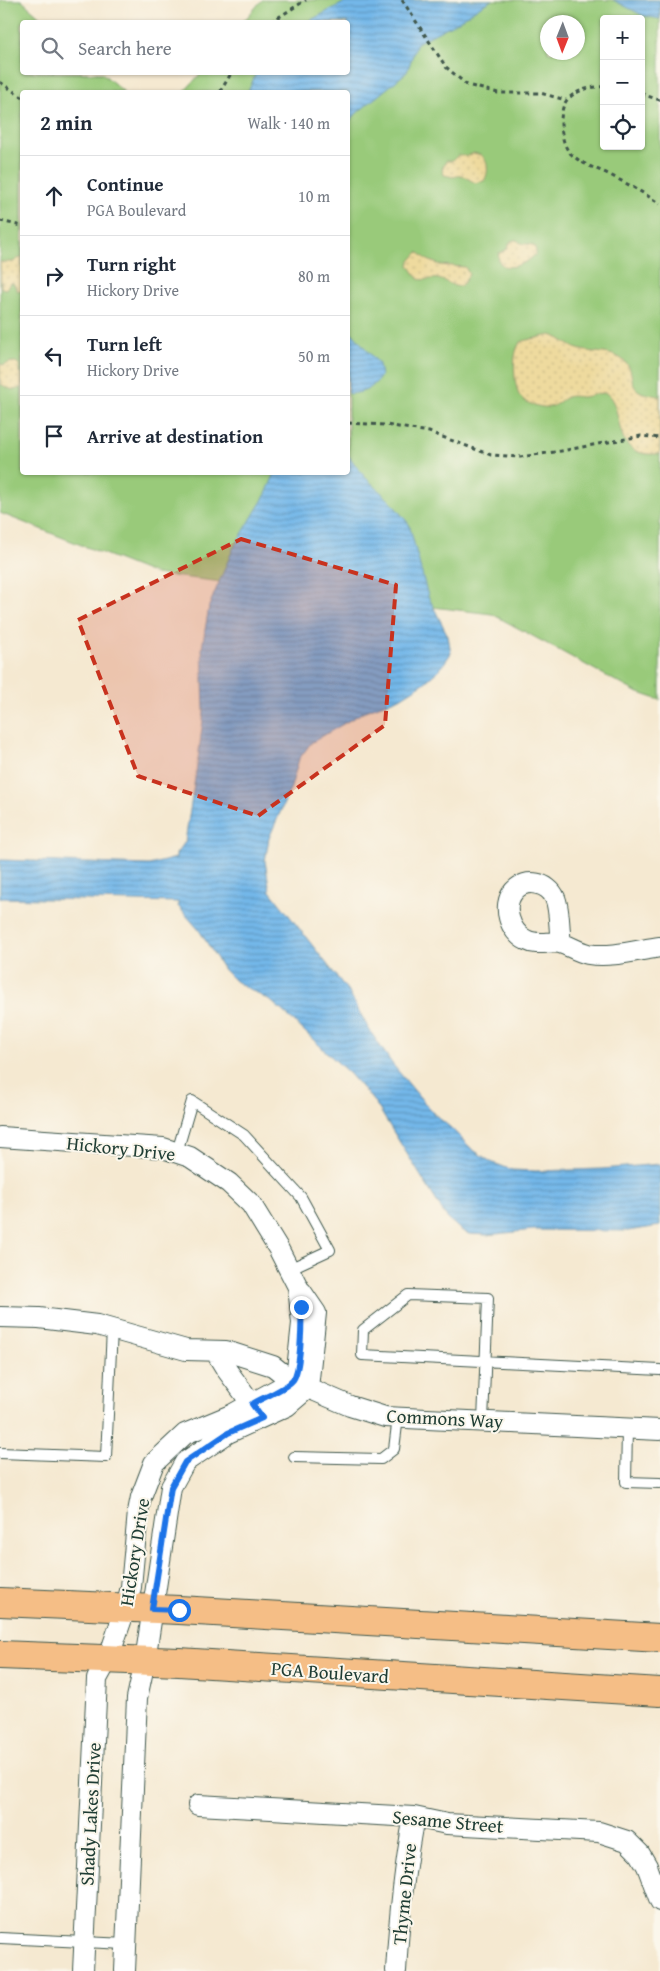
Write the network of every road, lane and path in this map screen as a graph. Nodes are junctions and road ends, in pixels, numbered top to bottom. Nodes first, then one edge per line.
1 (306, 0) edge
2 (402, 0) edge
3 (274, 20) edge
4 (230, 75) edge
5 (0, 82) edge
6 (600, 88) edge
7 (221, 90) edge
8 (645, 95) edge
9 (20, 96) edge
10 (566, 100) junction
11 (660, 100) edge
12 (660, 204) edge
13 (0, 221) edge
14 (20, 226) edge
15 (350, 423) edge
16 (660, 438) edge
17 (561, 943) dead end
18 (660, 947) edge
19 (0, 1137) edge
20 (177, 1152) junction
21 (293, 1278) junction
22 (0, 1317) edge
23 (112, 1329) junction
24 (215, 1351) junction
25 (485, 1360) junction
26 (660, 1370) edge
27 (300, 1384) junction
28 (257, 1411) junction
29 (398, 1417) junction
30 (483, 1421) junction
31 (627, 1429) junction
32 (660, 1430) edge
33 (0, 1453) edge
34 (294, 1457) dead end
35 (660, 1483) edge
36 (0, 1602) edge
37 (139, 1608) junction
38 (660, 1638) edge
39 (0, 1654) edge
40 (108, 1659) junction
41 (145, 1661) junction
42 (660, 1692) edge
43 (198, 1805) dead end
44 (414, 1817) junction
45 (660, 1901) edge
46 (0, 1938) edge
47 (84, 1942) junction
48 (126, 1944) junction
49 (84, 1971) edge
50 (125, 1971) edge
51 (396, 1971) edge

1 - 3 path
2 - 10 path
4 - 7 path
5 - 9 path
6 - 10 path
8 - 11 path
10 - 12 path
13 - 14 path
15 - 16 path
17 - 18 street
19 - 20 street, Hickory Drive
20 - 21 street, Hickory Drive
20 - 21 lane
21 - 27 street, Hickory Drive
22 - 23 street, Commons Way
23 - 24 street, Commons Way
23 - 33 lane
24 - 27 street, Commons Way
24 - 28 street
25 - 25 lane
25 - 26 lane
25 - 30 lane
27 - 28 street, Hickory Drive
27 - 29 street, Commons Way
28 - 37 street, Hickory Drive
28 - 37 street, Hickory Drive
29 - 30 street, Commons Way
29 - 34 lane
30 - 31 street, Commons Way
31 - 32 street, Commons Way
31 - 35 lane
36 - 37 main road
37 - 38 main road
37 - 40 street, Hickory Drive
37 - 41 street, Hickory Drive
39 - 40 main road, PGA Boulevard
40 - 41 main road, PGA Boulevard
40 - 47 street, Shady Lakes Drive
41 - 42 main road, PGA Boulevard
41 - 48 street
43 - 44 street, Sesame Street
44 - 45 street, Sesame Street
44 - 51 street, Thyme Drive
46 - 47 lane
47 - 48 lane
47 - 49 street, Shady Lakes Drive
48 - 50 street

